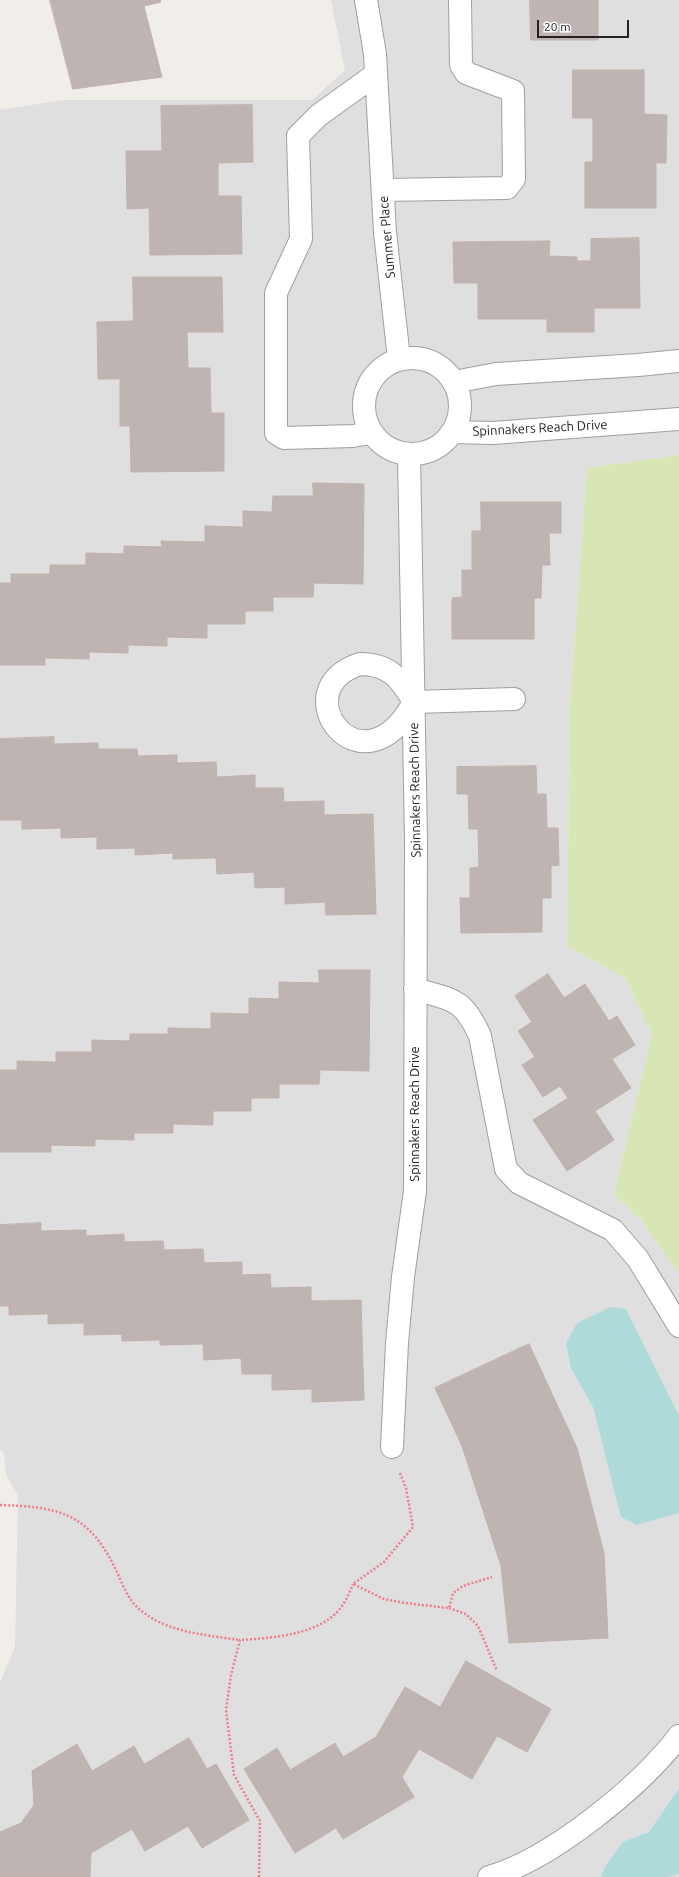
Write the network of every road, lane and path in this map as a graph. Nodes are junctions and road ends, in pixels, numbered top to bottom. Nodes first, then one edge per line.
1 (366, 0) edge
2 (460, 0) edge
3 (376, 74) junction
4 (383, 190) junction
5 (400, 360) junction
6 (679, 361) edge
7 (454, 382) junction
8 (679, 419) edge
9 (452, 432) junction
10 (370, 433) junction
11 (409, 455) junction
12 (514, 699) dead end
13 (414, 702) junction
14 (415, 989) junction
15 (679, 1326) edge
16 (392, 1447) joint
17 (0, 1505) edge
18 (492, 1577) dead end
19 (353, 1584) junction
20 (449, 1608) junction
21 (240, 1640) junction
22 (497, 1671) dead end
23 (679, 1736) edge
24 (259, 1877) edge
25 (488, 1877) edge

1 - 3 street, Summer Place
2 - 4 street
3 - 4 street, Summer Place
3 - 10 street
4 - 5 street, Summer Place
5 - 7 street
5 - 10 street
6 - 7 street
7 - 9 street
8 - 9 street, Spinnakers Reach Drive
9 - 11 street
10 - 11 street
11 - 13 street, Spinnakers Reach Drive
12 - 13 street
13 - 14 street, Spinnakers Reach Drive
14 - 15 street
14 - 16 street, Spinnakers Reach Drive
16 - 19 path
17 - 21 path
18 - 20 path
19 - 20 path
19 - 21 path
20 - 22 path
21 - 24 path
23 - 25 street

